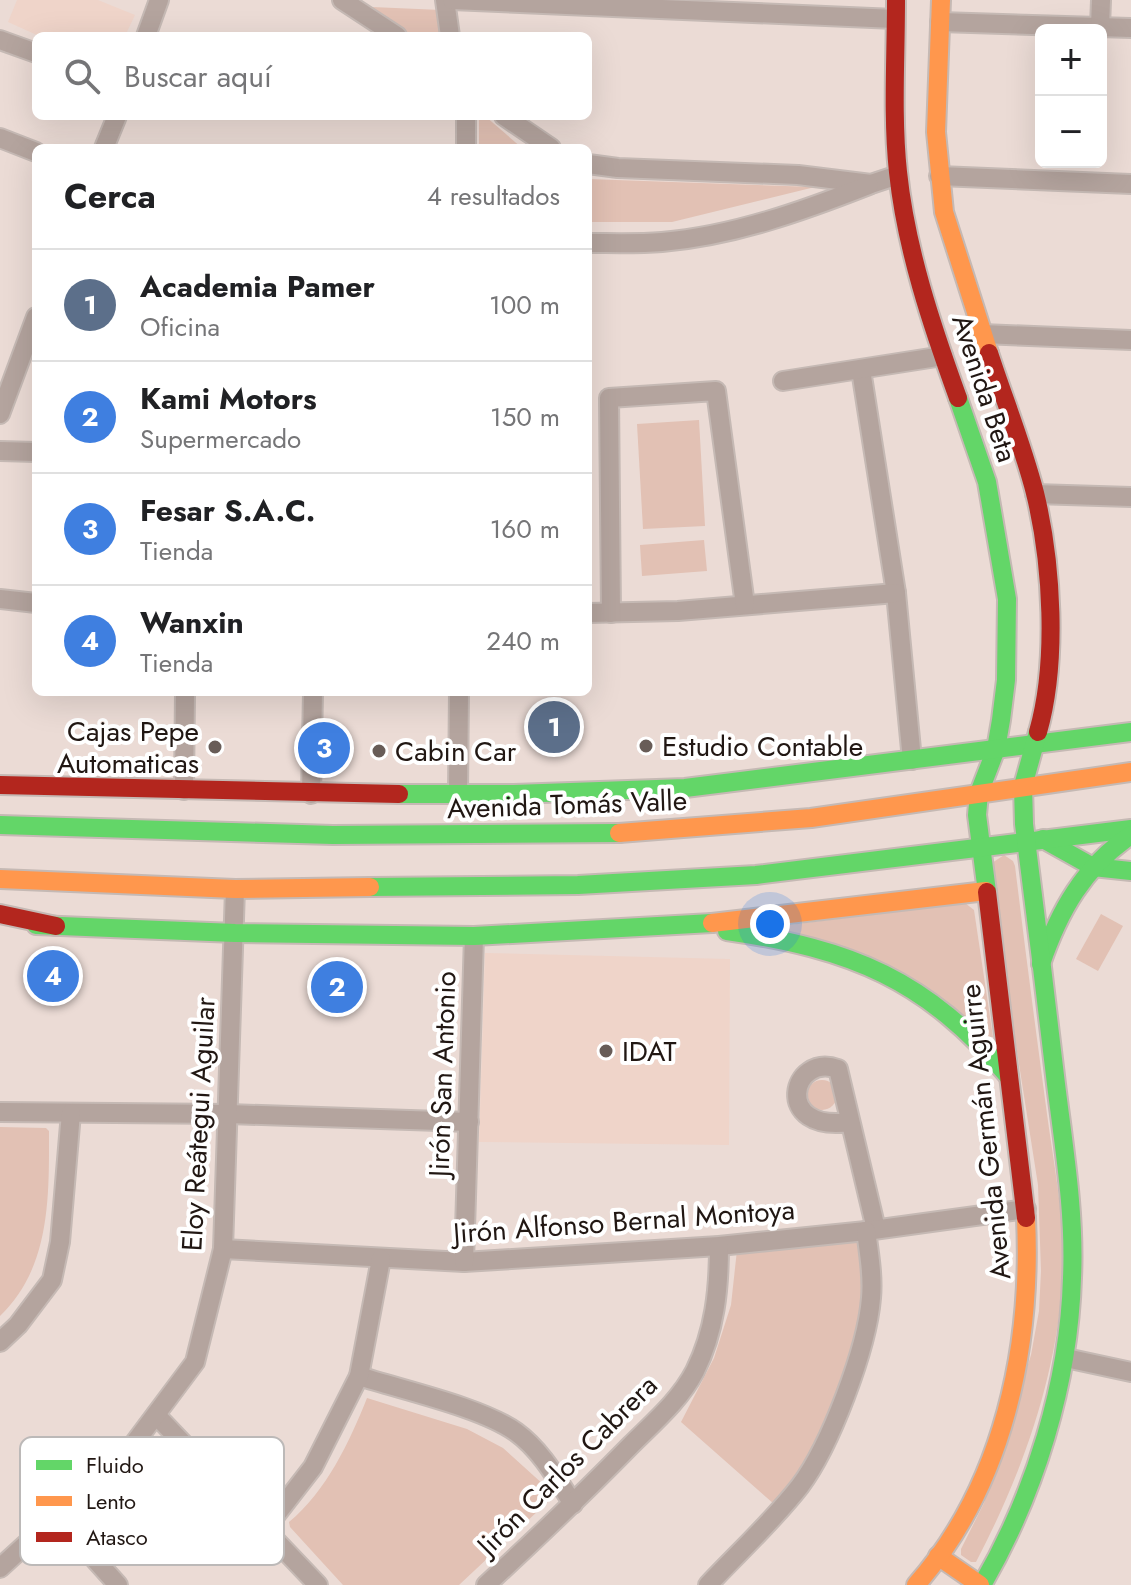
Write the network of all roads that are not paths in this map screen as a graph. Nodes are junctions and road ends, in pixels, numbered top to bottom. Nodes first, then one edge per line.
1 (159, 0) edge
2 (342, 0) edge
3 (445, 0) edge
4 (452, 0) edge
5 (941, 0) edge
6 (1101, 0) edge
7 (895, 10) edge
8 (940, 22) junction
9 (1100, 24) edge
10 (1035, 25) edge
11 (1107, 27) edge
12 (1131, 28) edge
13 (147, 32) edge
14 (391, 32) edge
15 (449, 32) edge
16 (0, 40) edge
17 (32, 52) edge
18 (115, 120) edge
19 (466, 120) edge
20 (510, 120) edge
21 (0, 138) edge
22 (106, 144) edge
23 (466, 144) edge
24 (545, 144) edge
25 (32, 150) edge
26 (592, 165) edge
27 (898, 175) junction
28 (939, 176) junction
29 (871, 184) junction
30 (1131, 184) edge
31 (592, 243) edge
32 (32, 328) edge
33 (982, 334) junction
34 (1131, 340) edge
35 (943, 356) junction
36 (861, 370) junction
37 (783, 381) dead end
38 (0, 414) edge
39 (0, 451) edge
40 (32, 452) edge
41 (1035, 494) junction
42 (1131, 497) edge
43 (896, 593) junction
44 (0, 599) edge
45 (32, 603) edge
46 (745, 605) junction
47 (592, 613) edge
48 (611, 613) junction
49 (185, 696) edge
50 (313, 696) edge
51 (459, 696) edge
52 (1131, 732) edge
53 (1035, 745) junction
54 (996, 749) junction
55 (912, 760) junction
56 (1131, 772) edge
57 (0, 785) edge
58 (1023, 786) junction
59 (184, 790) junction
60 (458, 793) junction
61 (979, 793) junction
62 (311, 794) junction
63 (0, 825) edge
64 (1131, 832) edge
65 (1034, 839) junction
66 (979, 846) junction
67 (1093, 867) junction
68 (1131, 871) edge
69 (0, 879) edge
70 (235, 889) junction
71 (986, 891) junction
72 (0, 914) edge
73 (0, 923) edge
74 (56, 926) junction
75 (684, 926) junction
76 (235, 933) junction
77 (474, 936) junction
78 (1041, 964) junction
79 (1009, 1077) junction
80 (0, 1112) edge
81 (71, 1113) junction
82 (229, 1114) junction
83 (469, 1122) junction
84 (850, 1122) dead end
85 (1026, 1209) junction
86 (871, 1230) junction
87 (719, 1246) junction
88 (223, 1249) junction
89 (381, 1259) junction
90 (464, 1262) junction
91 (0, 1342) edge
92 (1066, 1358) junction
93 (1131, 1372) edge
94 (359, 1376) junction
95 (156, 1415) junction
96 (139, 1437) edge
97 (177, 1437) edge
98 (284, 1504) edge
99 (573, 1504) junction
100 (20, 1549) edge
101 (284, 1549) edge
102 (938, 1556) junction
103 (100, 1565) edge
104 (0, 1568) edge
105 (118, 1585) edge
106 (318, 1585) edge
107 (486, 1585) edge
108 (708, 1585) edge
109 (916, 1585) edge
110 (981, 1585) edge

1 - 13 street
2 - 14 street
3 - 15 street
4 - 7 street
5 - 8 main road, Avenida Beta
6 - 9 street
7 - 27 main road, Avenida Beta
8 - 10 street
8 - 28 main road, Avenida Beta
11 - 12 street
16 - 17 street
18 - 22 street
19 - 23 street
20 - 24 street
21 - 25 street
26 - 29 street
27 - 29 street
27 - 35 main road, Avenida Beta
28 - 30 street
28 - 33 main road, Avenida Beta
29 - 31 street
32 - 38 street
33 - 34 street
33 - 41 main road, Avenida Beta
35 - 36 street
35 - 54 main road, Avenida Beta
36 - 37 street
36 - 43 street
39 - 40 street
41 - 42 street
41 - 53 main road, Avenida Beta
43 - 46 street
43 - 55 street
44 - 45 street
46 - 48 street
46 - 48 street
47 - 48 street
49 - 59 street
50 - 62 street
51 - 60 street
52 - 53 main road, Avenida Tomás Valle
53 - 54 main road, Avenida Tomás Valle
53 - 58 main road, Avenida Beta
54 - 55 main road, Avenida Tomás Valle
54 - 61 main road, Avenida Beta
55 - 60 main road, Avenida Tomás Valle
56 - 58 main road, Avenida Tomás Valle
57 - 59 main road, Avenida Tomás Valle
58 - 61 main road, Avenida Tomás Valle
58 - 65 main road
59 - 62 main road, Avenida Tomás Valle
60 - 62 main road, Avenida Tomás Valle
61 - 63 main road, Avenida Tomás Valle
61 - 66 main road, Avenida Germán Aguirre
64 - 65 main road
64 - 67 main road
65 - 66 main road
65 - 67 main road
65 - 78 main road
66 - 70 main road
66 - 71 main road, Avenida Germán Aguirre
67 - 68 main road
67 - 78 main road
69 - 70 main road
70 - 76 street, Eloy Reátegui Aguilar
71 - 75 main road
71 - 79 main road, Avenida Germán Aguirre
72 - 74 main road
73 - 74 main road
74 - 76 main road
75 - 77 main road
75 - 79 main road
76 - 77 main road
76 - 82 street, Eloy Reátegui Aguilar
77 - 83 street, Jirón San Antonio
78 - 92 main road
79 - 85 main road, Avenida Germán Aguirre
80 - 81 street
81 - 82 street
81 - 91 street
82 - 83 street
82 - 88 street, Eloy Reátegui Aguilar
83 - 90 street, Jirón San Antonio
84 - 86 street
85 - 86 street, Jirón Alfonso Bernal Montoya
85 - 102 main road, Avenida Germán Aguirre
86 - 87 street, Jirón Alfonso Bernal Montoya
86 - 108 street
87 - 90 street, Jirón Alfonso Bernal Montoya
87 - 99 street, Jirón Carlos Cabrera
88 - 89 street, Jirón Alfonso Bernal Montoya
88 - 95 street, Eloy Reátegui Aguilar
89 - 90 street, Jirón Alfonso Bernal Montoya
89 - 94 street
92 - 93 street
92 - 110 main road
94 - 98 street
94 - 99 street
95 - 96 street, Eloy Reátegui Aguilar
95 - 97 street
99 - 107 street, Jirón Carlos Cabrera
100 - 104 street, Eloy Reátegui Aguilar
101 - 106 street
102 - 109 main road, Avenida Germán Aguirre
102 - 110 main road
103 - 105 street

